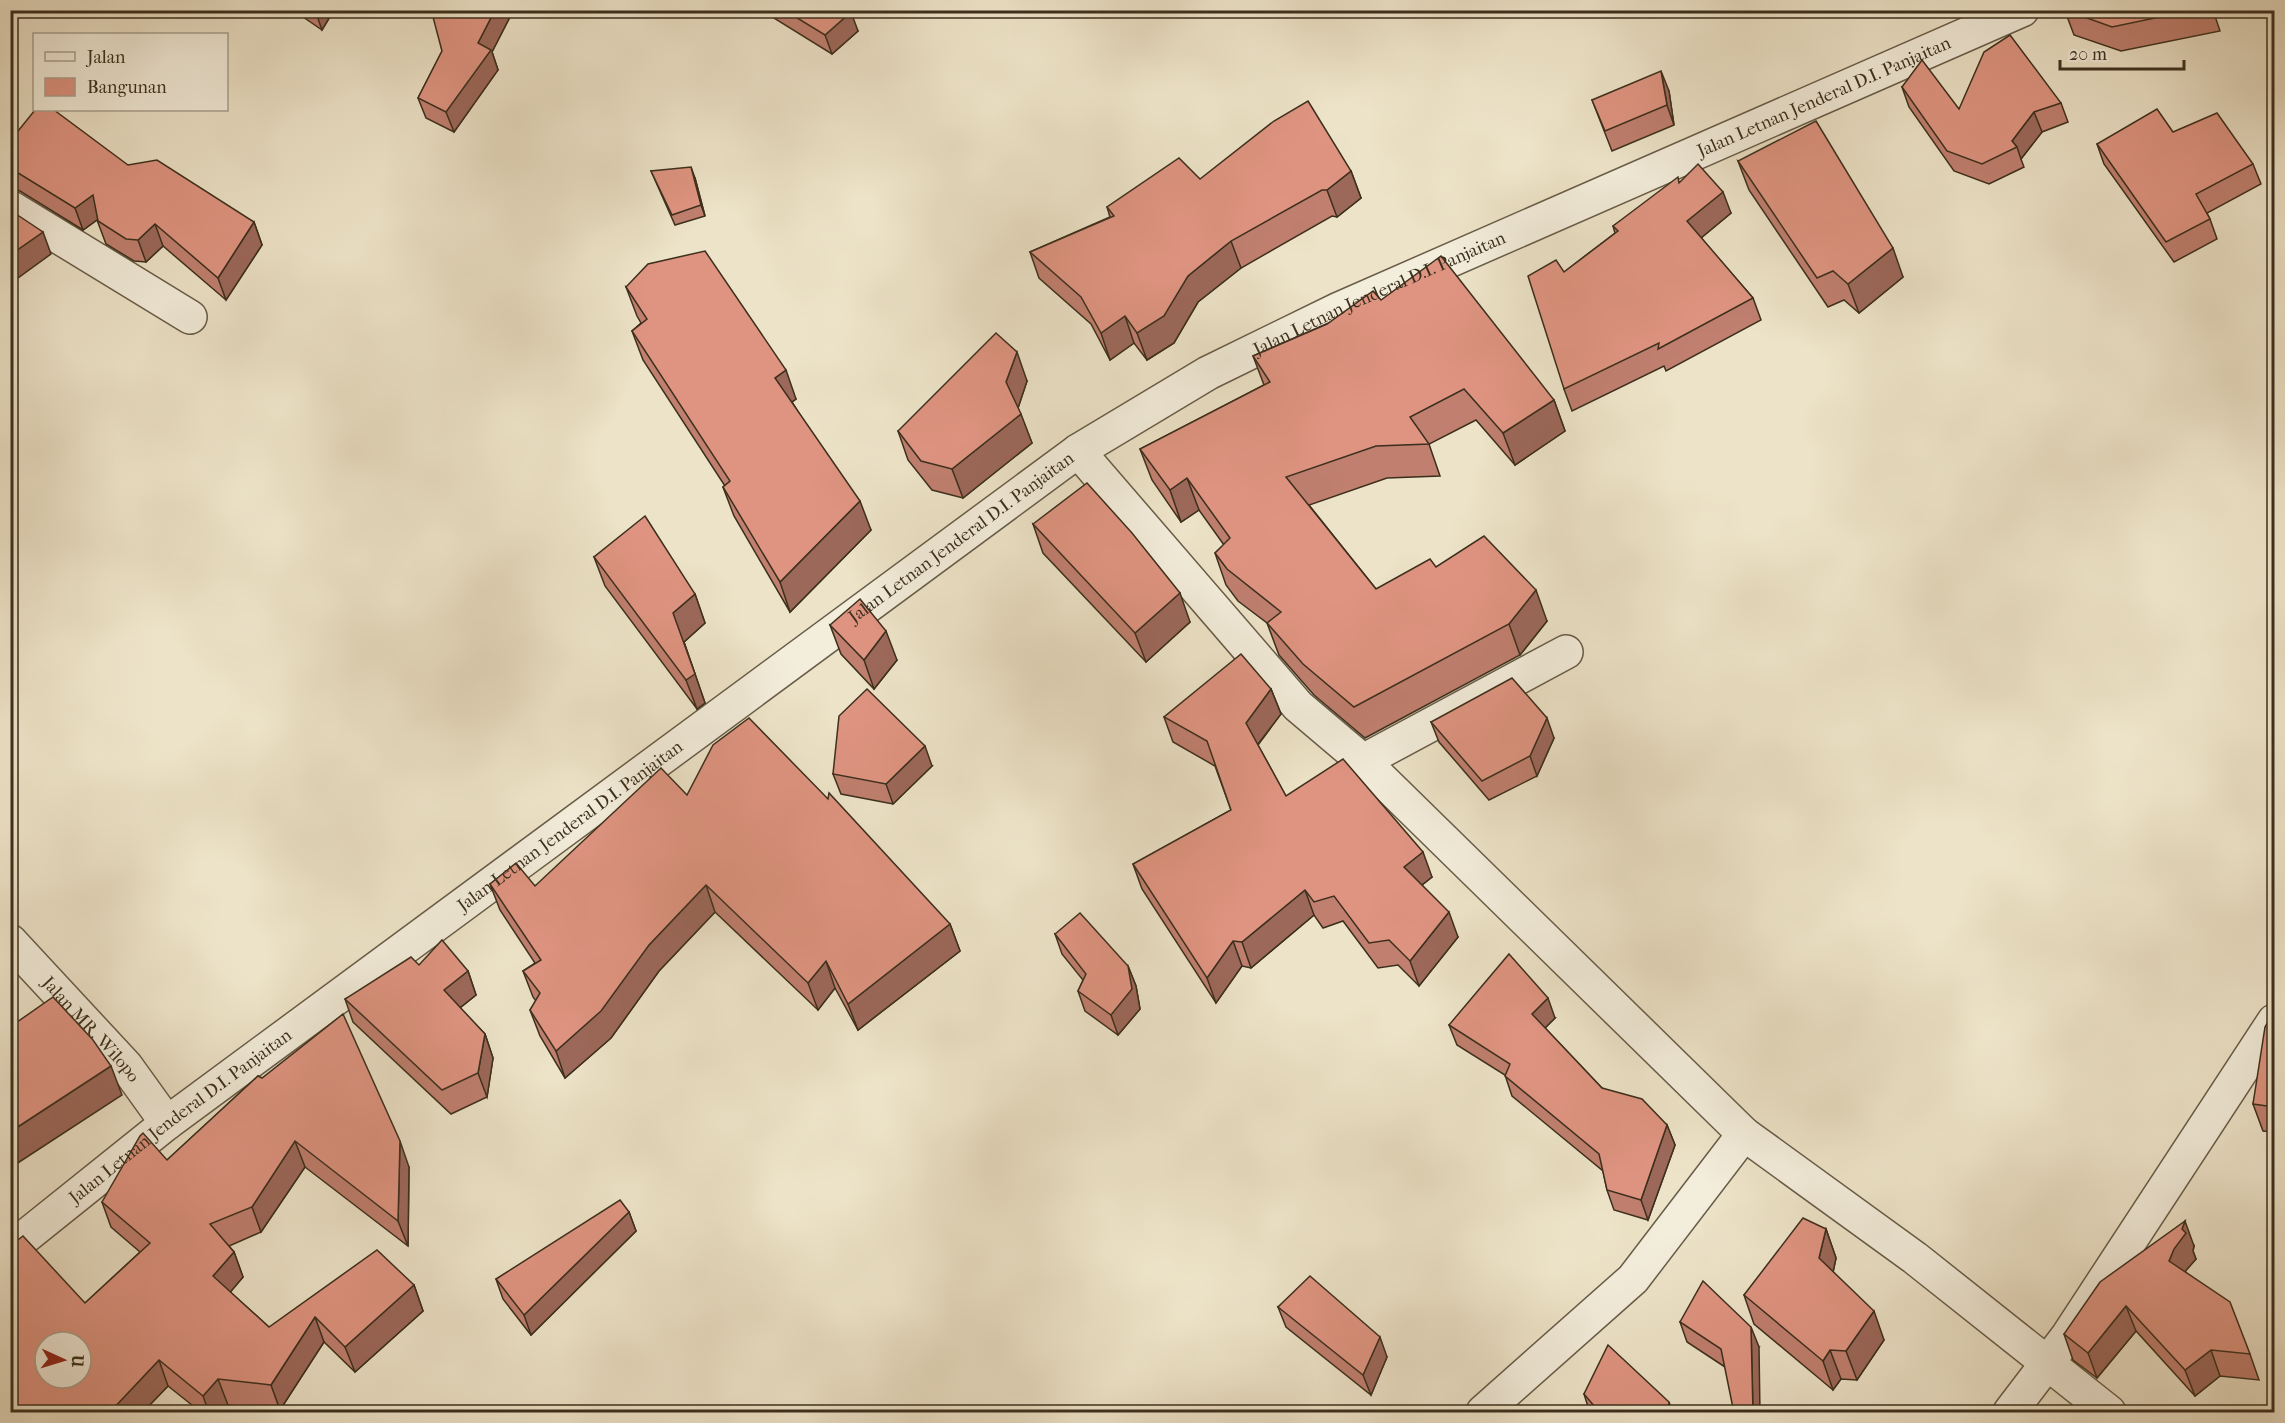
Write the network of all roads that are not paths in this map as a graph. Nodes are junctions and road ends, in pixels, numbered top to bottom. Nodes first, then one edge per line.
1 (2022, 10) edge
2 (10, 207) edge
3 (190, 317) dead end
4 (1078, 451) junction
5 (1566, 652) dead end
6 (1363, 761) junction
7 (10, 941) edge
8 (2274, 1021) edge
9 (167, 1123) junction
10 (1744, 1134) junction
11 (10, 1249) edge
12 (2046, 1364) junction
13 (1483, 1413) edge
14 (2010, 1413) edge
15 (2109, 1413) edge

1 - 4 street, Jalan Letnan Jenderal D.I. Panjaitan
2 - 3 street
4 - 6 street
4 - 9 street, Jalan Letnan Jenderal D.I. Panjaitan
5 - 6 street
6 - 10 street
7 - 9 street, Jalan MR. Wilopo
8 - 12 street
9 - 11 street, Jalan Letnan Jenderal D.I. Panjaitan
10 - 12 street
10 - 13 street
12 - 14 street
12 - 15 street

